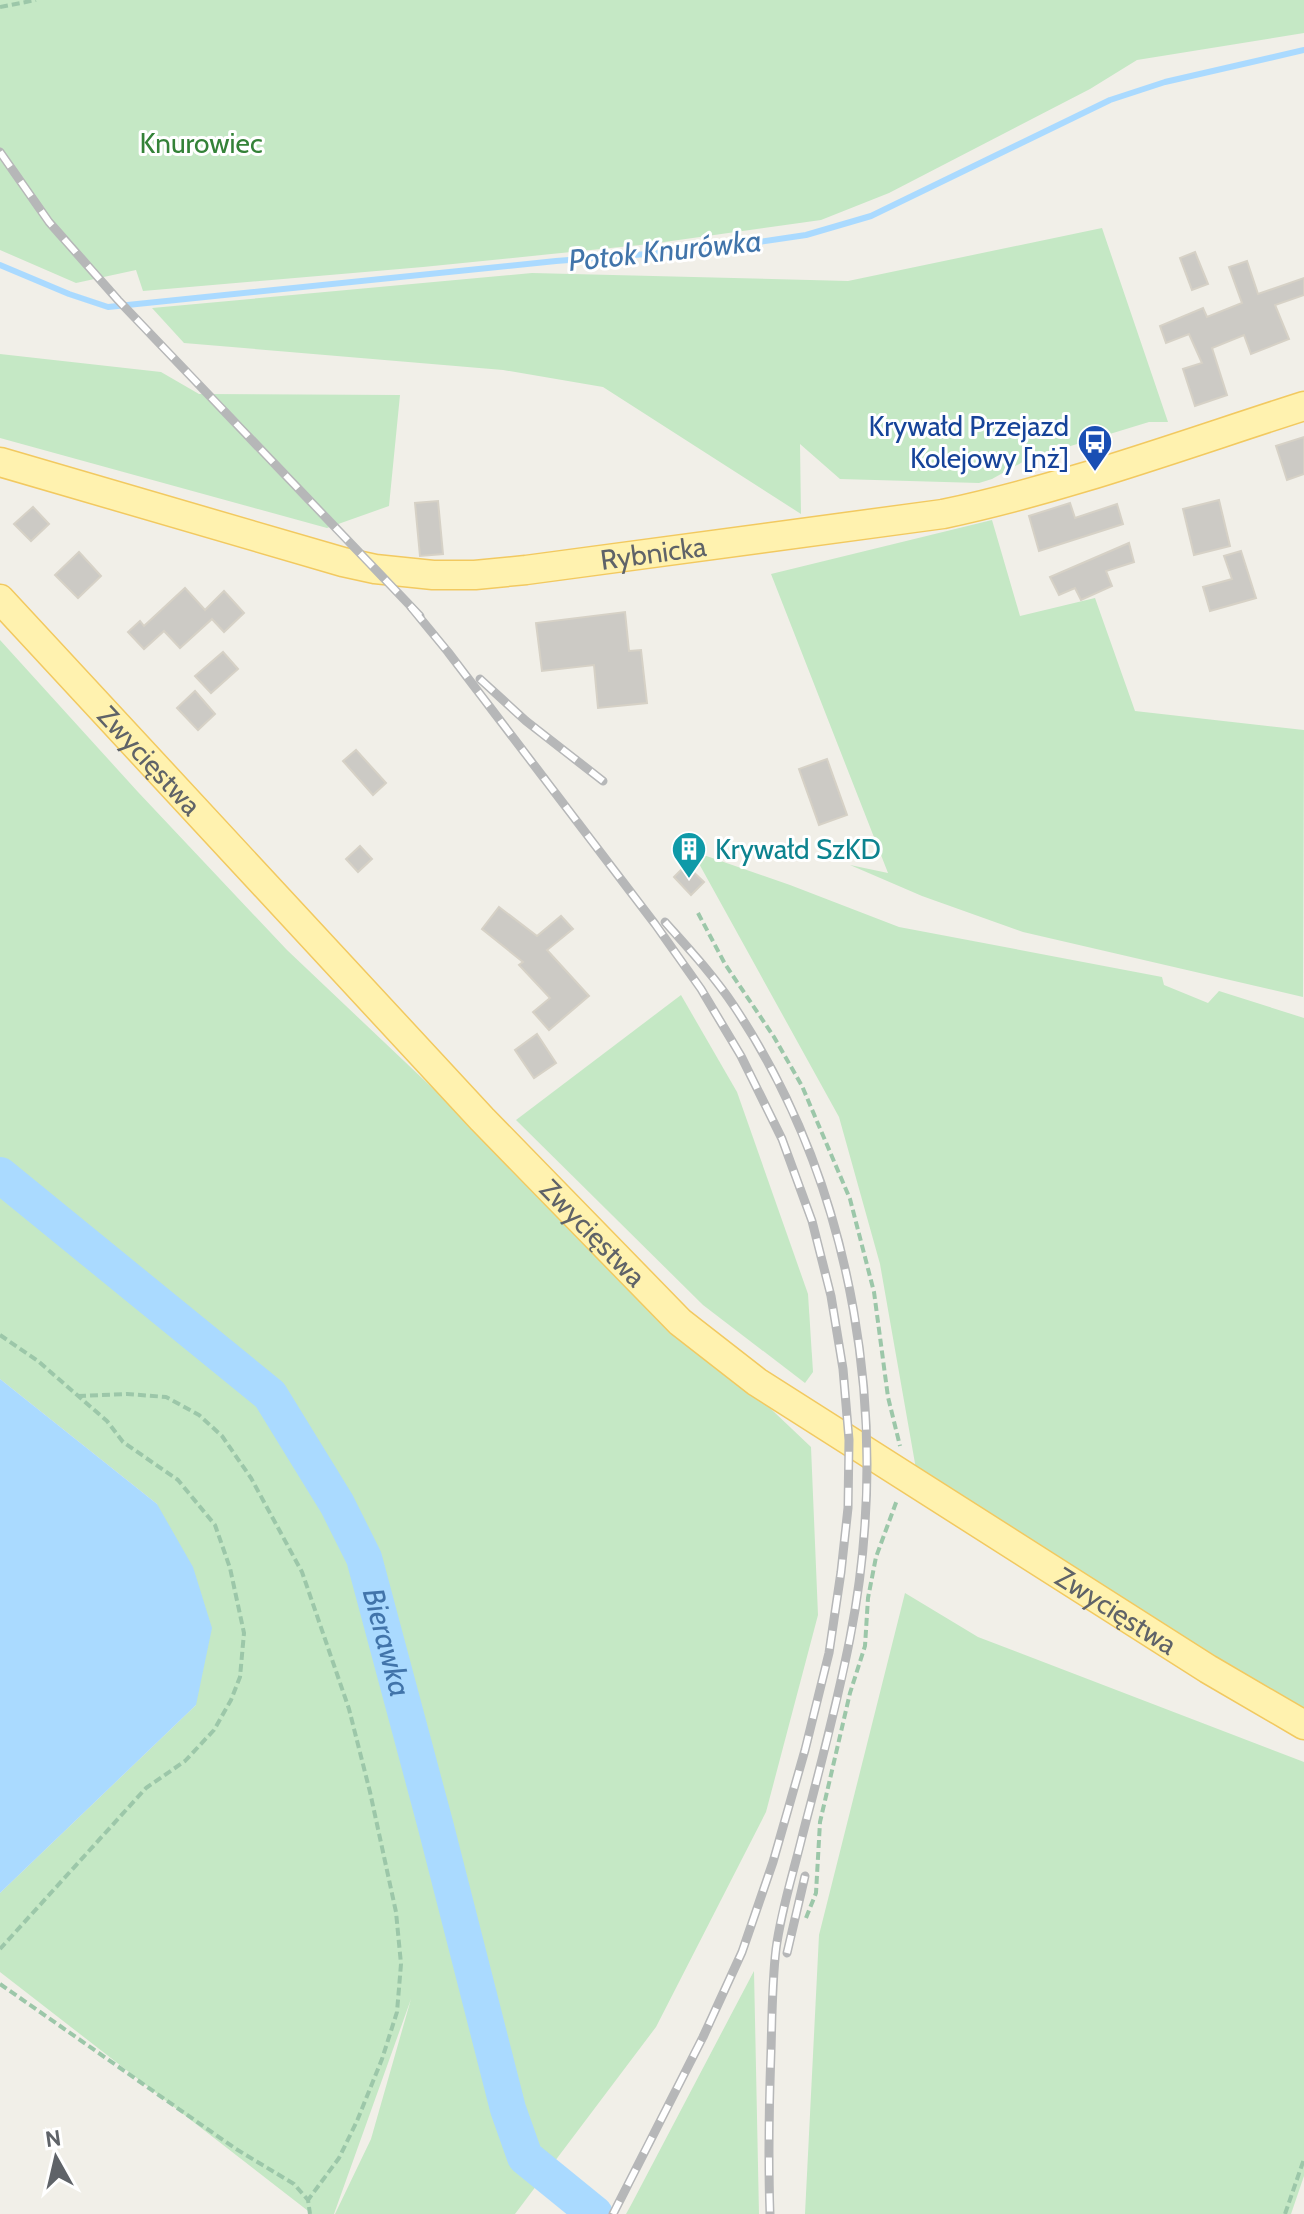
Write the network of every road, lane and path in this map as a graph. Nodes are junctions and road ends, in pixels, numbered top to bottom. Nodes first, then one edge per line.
1 (36, 0) edge
2 (0, 7) edge
3 (1304, 406) edge
4 (0, 462) edge
5 (0, 599) edge
6 (698, 913) dead end
7 (0, 1335) edge
8 (78, 1396) junction
9 (908, 1477) junction
10 (1304, 1725) edge
11 (806, 1918) dead end
12 (0, 1949) edge
13 (0, 1984) edge
14 (1304, 2159) edge
15 (308, 2200) junction
16 (310, 2214) edge
17 (1285, 2214) edge

1 - 2 path
3 - 4 main road, Rybnicka
5 - 9 main road, Zwycięstwa
6 - 9 path
7 - 8 path
8 - 12 path
8 - 15 path
9 - 10 main road, Zwycięstwa
9 - 11 path
13 - 15 path
14 - 17 path
15 - 16 path

